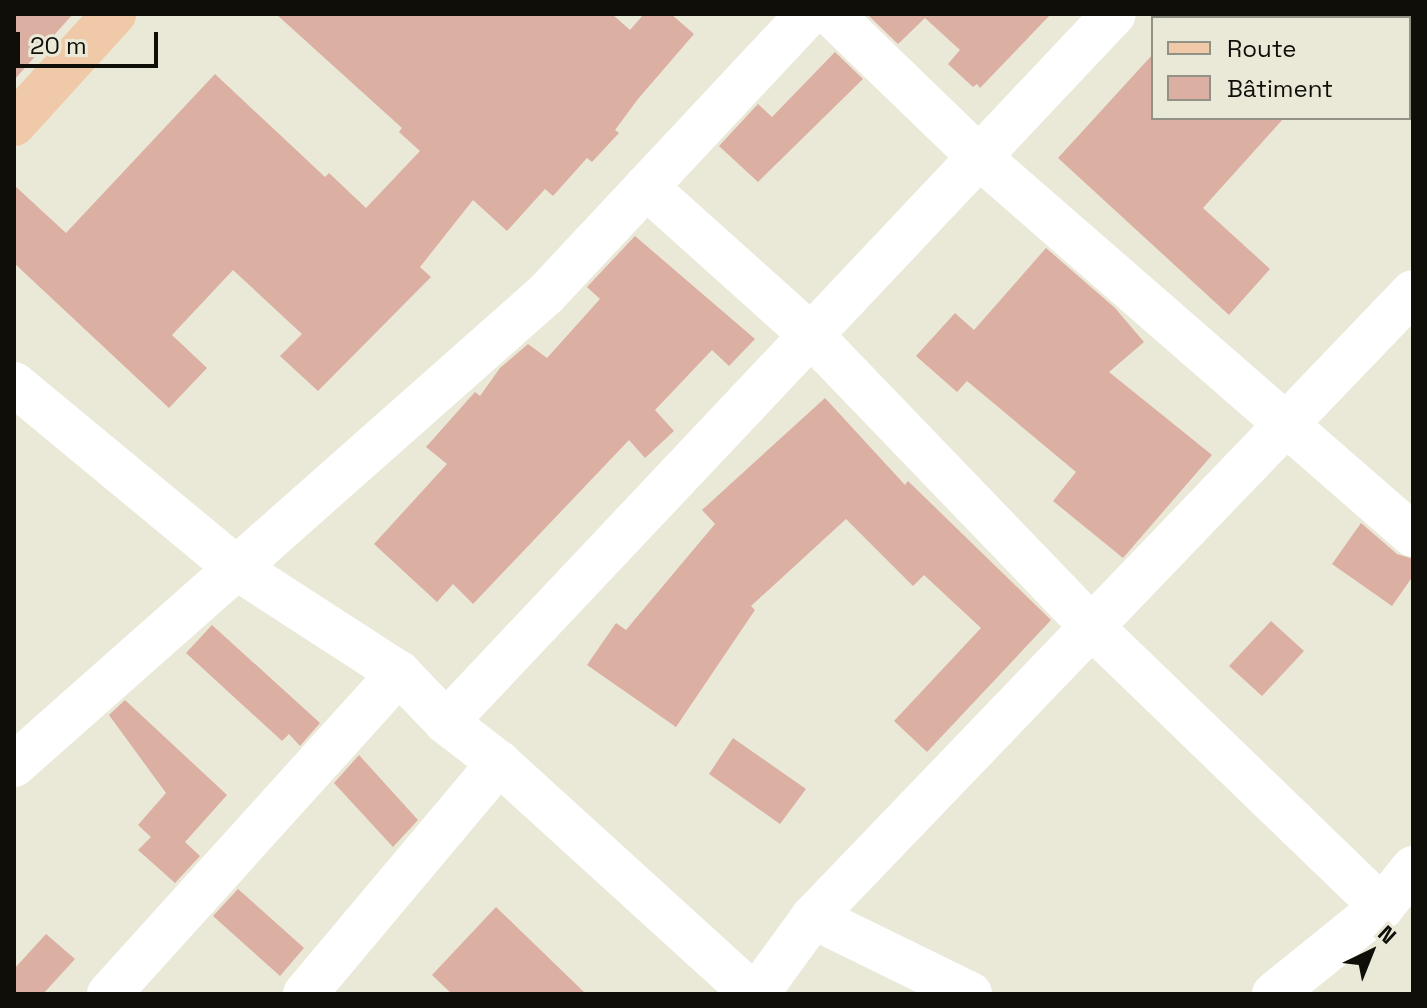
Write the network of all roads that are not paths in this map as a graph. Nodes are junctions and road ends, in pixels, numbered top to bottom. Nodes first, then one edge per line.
1 (114, 14) edge
2 (808, 14) edge
3 (831, 14) edge
4 (1114, 14) edge
5 (14, 124) edge
6 (978, 156) junction
7 (646, 187) junction
8 (1413, 292) edge
9 (811, 335) junction
10 (14, 384) edge
11 (1284, 425) junction
12 (1413, 535) edge
13 (235, 567) junction
14 (1093, 628) junction
15 (399, 673) junction
16 (446, 722) junction
17 (499, 763) junction
18 (14, 765) edge
19 (1413, 868) edge
20 (1382, 907) junction
21 (813, 917) junction
22 (109, 994) edge
23 (305, 994) edge
24 (755, 994) edge
25 (970, 994) edge
26 (1274, 994) edge

1 - 5 main road
2 - 7 street
3 - 6 street
4 - 6 street
6 - 9 street
6 - 11 street
7 - 9 street
7 - 13 street
8 - 11 street
9 - 14 street
9 - 16 street
10 - 13 street
11 - 12 street
11 - 14 street
13 - 15 street
13 - 18 street
14 - 20 street
14 - 21 street
15 - 16 street
15 - 22 street
16 - 17 street
17 - 23 street
17 - 24 street
19 - 20 street
20 - 26 street
21 - 24 street
21 - 25 street

